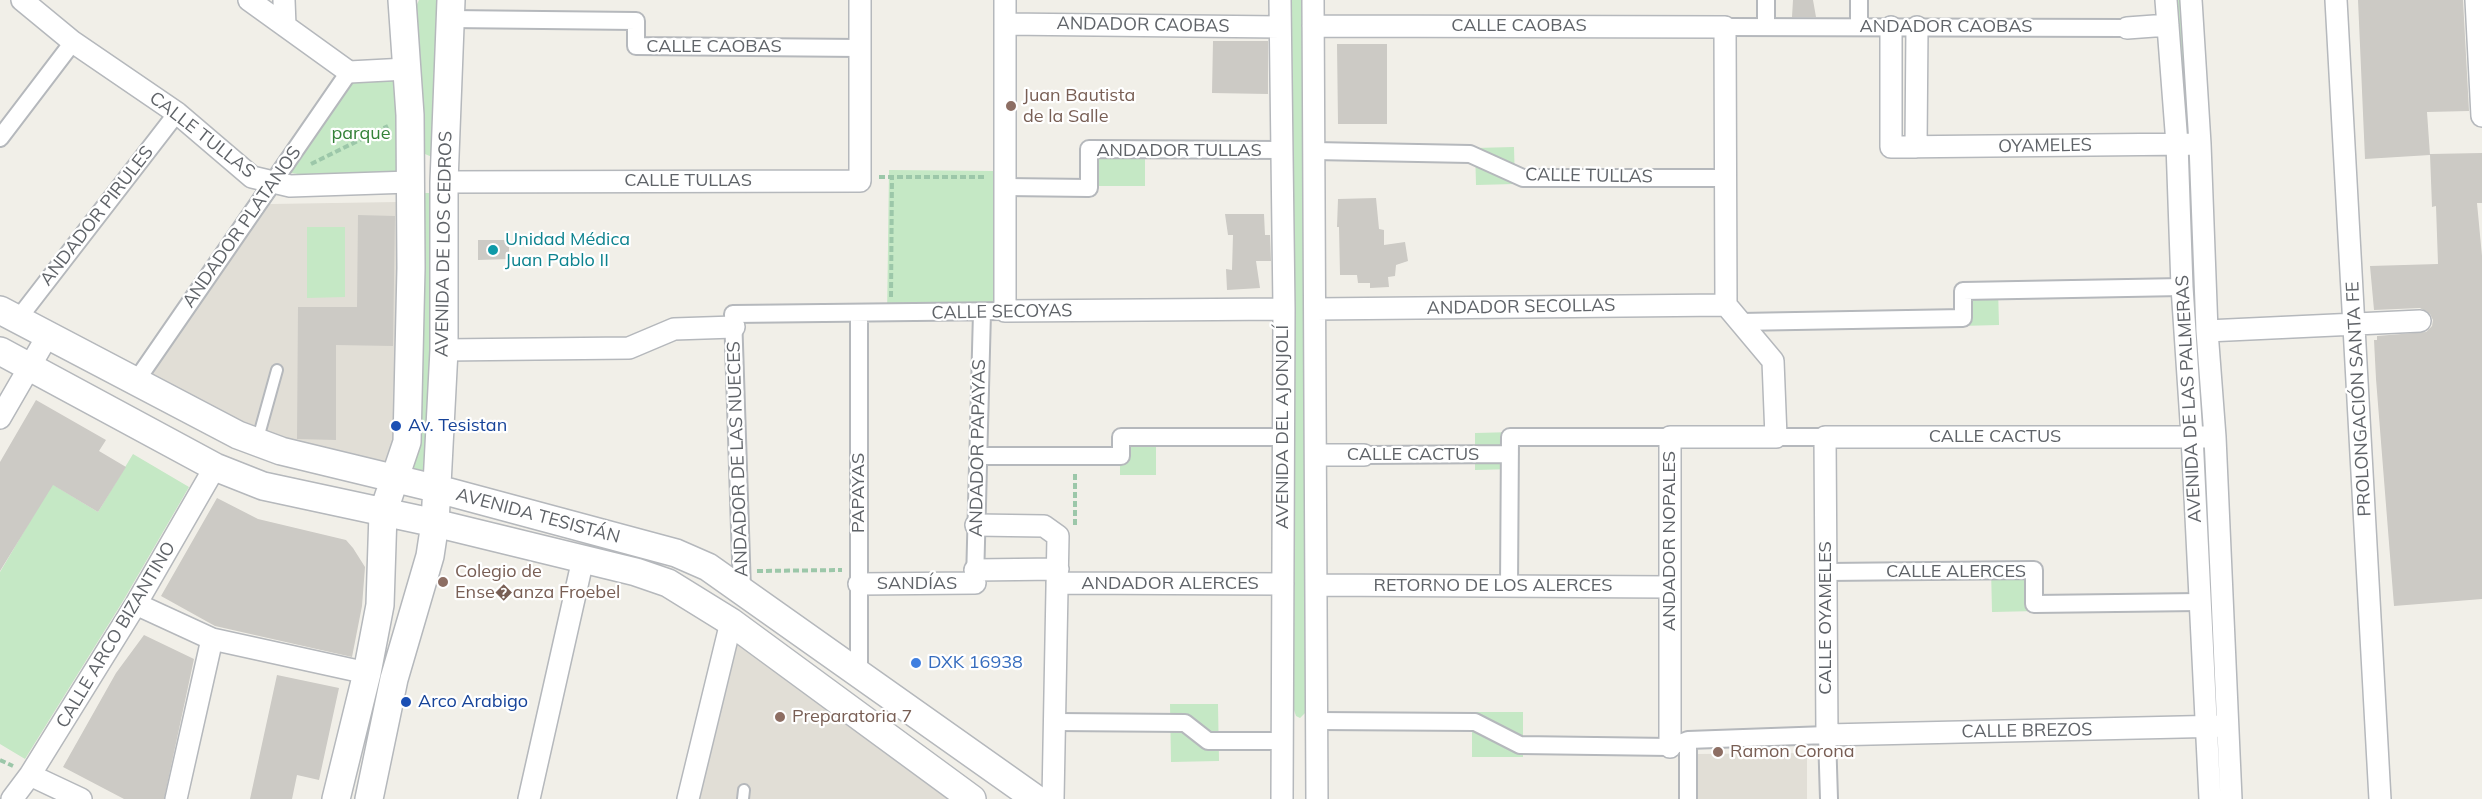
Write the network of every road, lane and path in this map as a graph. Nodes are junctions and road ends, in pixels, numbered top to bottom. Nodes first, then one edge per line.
1 (22, 0) edge
2 (249, 0) edge
3 (284, 0) edge
4 (402, 0) edge
5 (860, 0) edge
6 (1005, 0) edge
7 (1280, 0) edge
8 (1313, 0) edge
9 (1766, 0) edge
10 (1859, 0) edge
11 (2166, 0) edge
12 (2191, 0) edge
13 (2336, 0) edge
14 (2476, 0) edge
15 (451, 10) edge
16 (1005, 24) junction
17 (2168, 25) junction
18 (285, 26) junction
19 (1313, 26) junction
20 (1280, 27) junction
21 (1725, 27) junction
22 (1766, 27) junction
23 (1860, 27) junction
24 (1891, 27) junction
25 (1917, 27) junction
26 (2127, 28) joint
27 (73, 42) junction
28 (860, 48) junction
29 (406, 69) junction
30 (349, 72) junction
31 (177, 113) junction
32 (410, 115) junction
33 (2482, 116) edge
34 (0, 137) edge
35 (2177, 144) junction
36 (2200, 144) junction
37 (1916, 147) junction
38 (1282, 150) junction
39 (1314, 151) junction
40 (304, 167) dead end
41 (892, 177) junction
42 (860, 178) junction
43 (1724, 178) junction
44 (410, 182) junction
45 (444, 182) junction
46 (1005, 182) junction
47 (273, 183) junction
48 (2182, 287) junction
49 (1726, 305) junction
50 (1284, 309) junction
51 (1315, 309) junction
52 (1005, 311) junction
53 (982, 312) junction
54 (859, 313) junction
55 (891, 313) junction
56 (9, 315) edge
57 (2420, 321) dead end
58 (1740, 322) junction
59 (2356, 323) junction
60 (734, 327) junction
61 (2207, 331) junction
62 (48, 335) junction
63 (444, 350) junction
64 (0, 351) edge
65 (31, 367) junction
66 (277, 370) dead end
67 (136, 381) junction
68 (0, 418) edge
69 (2192, 436) junction
70 (1282, 437) junction
71 (1670, 437) junction
72 (1776, 437) junction
73 (1825, 437) junction
74 (2215, 437) junction
75 (257, 442) junction
76 (1510, 454) junction
77 (1316, 455) junction
78 (1364, 455) joint
79 (978, 456) junction
80 (1075, 456) junction
81 (215, 468) junction
82 (396, 478) junction
83 (438, 489) junction
84 (383, 513) junction
85 (435, 523) junction
86 (976, 525) junction
87 (1075, 537) dead end
88 (583, 559) junction
89 (1826, 572) junction
90 (1057, 576) junction
91 (975, 577) junction
92 (859, 584) junction
93 (1283, 584) junction
94 (1317, 585) junction
95 (1509, 586) junction
96 (1670, 587) junction
97 (742, 591) junction
98 (2199, 602) junction
99 (136, 604) junction
100 (769, 611) junction
101 (731, 622) junction
102 (752, 638) junction
103 (212, 639) junction
104 (368, 673) junction
105 (859, 674) junction
106 (1283, 703) junction
107 (1317, 712) junction
108 (1056, 722) junction
109 (2216, 727) junction
110 (1827, 735) junction
111 (1282, 741) junction
112 (1679, 744) junction
113 (30, 776) junction
114 (12, 799) edge
115 (81, 799) edge
116 (176, 799) edge
117 (336, 799) edge
118 (369, 799) edge
119 (529, 799) edge
120 (688, 799) edge
121 (972, 799) edge
122 (1036, 799) edge
123 (1053, 799) edge
124 (1282, 799) edge
125 (1317, 799) edge
126 (1688, 799) edge
127 (1829, 799) edge
128 (2210, 799) edge
129 (2230, 799) edge
130 (2380, 799) edge

1 - 27 street, CALLE TULLAS
2 - 18 street
3 - 18 street
4 - 29 street, AVENIDA DE LOS CEDROS
5 - 28 street
6 - 16 street
7 - 20 street, AVENIDA DEL AJONJOLÍ
8 - 19 street, AVENIDA DEL AJONJOLÍ
9 - 22 street
10 - 23 street
11 - 17 street, AVENIDA DE LAS PALMERAS
12 - 36 street, AVENIDA DE LAS PALMERAS
13 - 59 street, PROLONGACIÓN SANTA FE
14 - 33 street
15 - 28 street, CALLE CAOBAS
15 - 45 street, AVENIDA DE LOS CEDROS
16 - 20 street, ANDADOR CAOBAS
16 - 46 street
17 - 26 street, ANDADOR CAOBAS
17 - 35 street, AVENIDA DE LAS PALMERAS
18 - 30 street
19 - 21 street, CALLE CAOBAS
19 - 39 street, AVENIDA DEL AJONJOLÍ
20 - 38 street, AVENIDA DEL AJONJOLÍ
21 - 22 street, ANDADOR CAOBAS
21 - 43 street
22 - 23 street, ANDADOR CAOBAS
23 - 24 street, ANDADOR CAOBAS
24 - 25 street, ANDADOR CAOBAS
24 - 37 street, OYAMELES
25 - 26 street, ANDADOR CAOBAS
25 - 37 street
27 - 31 street, CALLE TULLAS
27 - 34 street
28 - 42 street
29 - 30 street
29 - 32 street, AVENIDA DE LOS CEDROS
30 - 47 street, ANDADOR PLATANOS
31 - 47 street, CALLE TULLAS
31 - 56 street, ANDADOR PIRULES
32 - 40 path
32 - 44 street, AVENIDA DE LOS CEDROS
35 - 36 street, OYAMELES
35 - 37 street, OYAMELES
35 - 48 street, AVENIDA DE LAS PALMERAS
36 - 61 street, AVENIDA DE LAS PALMERAS
38 - 39 street
38 - 46 street, ANDADOR TULLAS
38 - 50 street, AVENIDA DEL AJONJOLÍ
39 - 43 street, CALLE TULLAS
39 - 51 street, AVENIDA DEL AJONJOLÍ
41 - 42 path
41 - 46 path
41 - 55 path
42 - 45 street, CALLE TULLAS
43 - 49 street
44 - 47 street, CALLE TULLAS
44 - 82 street, AVENIDA DE LOS CEDROS
45 - 63 street, AVENIDA DE LOS CEDROS
46 - 52 street
47 - 67 street, ANDADOR PLATANOS
48 - 58 street
48 - 69 street, AVENIDA DE LAS PALMERAS
49 - 51 street, ANDADOR SECOLLAS
49 - 58 street
50 - 52 street, CALLE SECOYAS
50 - 70 street, AVENIDA DEL AJONJOLÍ
51 - 77 street, AVENIDA DEL AJONJOLÍ
52 - 53 street, CALLE SECOYAS
53 - 55 street, CALLE SECOYAS
53 - 79 street, ANDADOR PAPAYAS
54 - 55 street, CALLE SECOYAS
54 - 60 street, CALLE SECOYAS
54 - 92 street, PAPAYAS
56 - 62 street, AVENIDA TESISTÁN
57 - 59 street
58 - 72 street
59 - 61 street
59 - 130 street, PROLONGACIÓN SANTA FE
60 - 63 street
60 - 97 street, ANDADOR DE LAS NUECES
61 - 74 street, AVENIDA DE LAS PALMERAS
62 - 65 street
62 - 67 street, AVENIDA TESISTÁN
63 - 83 street, AVENIDA DE LOS CEDROS
64 - 65 street, AVENIDA TESISTÁN
65 - 68 street
65 - 81 street, AVENIDA TESISTÁN
66 - 75 lane
67 - 75 street, AVENIDA TESISTÁN
69 - 73 street, CALLE CACTUS
69 - 74 street, CALLE CACTUS
69 - 98 street, AVENIDA DE LAS PALMERAS
70 - 80 street
70 - 93 street, AVENIDA DEL AJONJOLÍ
71 - 72 street, ANDADOR NOPALES
71 - 76 street
71 - 96 street, ANDADOR NOPALES
72 - 73 street, CALLE CACTUS
73 - 89 street, CALLE OYAMELES
74 - 109 street, AVENIDA DE LAS PALMERAS
75 - 82 street, AVENIDA TESISTÁN
76 - 78 street, CALLE CACTUS
76 - 95 street
77 - 78 street, CALLE CACTUS
77 - 94 street, AVENIDA DEL AJONJOLÍ
79 - 80 street
79 - 86 street, ANDADOR PAPAYAS
80 - 87 path
81 - 84 street, AVENIDA TESISTÁN
81 - 99 street, CALLE ARCO BIZANTINO
82 - 83 street, AVENIDA TESISTÁN
82 - 84 street, AVENIDA DE LOS CEDROS
83 - 85 street, AVENIDA DE LOS CEDROS
83 - 97 street, AVENIDA TESISTÁN
84 - 85 street, AVENIDA TESISTÁN
84 - 104 street, AVENIDA DE LOS CEDROS
85 - 88 street, AVENIDA TESISTÁN
85 - 118 street, AVENIDA DE LOS CEDROS
86 - 90 street
86 - 91 street, ANDADOR PAPAYAS
88 - 101 street, AVENIDA TESISTÁN
88 - 119 street
89 - 98 street, CALLE ALERCES
89 - 110 street, CALLE OYAMELES
90 - 91 street, SANDÍAS
90 - 93 street, ANDADOR ALERCES
90 - 108 street
91 - 92 street, SANDÍAS
92 - 105 street, PAPAYAS
93 - 106 street, AVENIDA DEL AJONJOLÍ
94 - 95 street, RETORNO DE LOS ALERCES
94 - 107 street, AVENIDA DEL AJONJOLÍ
95 - 96 street, RETORNO DE LOS ALERCES
96 - 112 street, ANDADOR NOPALES
97 - 100 street, AVENIDA TESISTÁN
98 - 109 street, AVENIDA DE LAS PALMERAS
99 - 103 street
99 - 113 street, CALLE ARCO BIZANTINO
100 - 102 street
100 - 105 street, AVENIDA TESISTÁN
101 - 102 street, AVENIDA TESISTÁN
101 - 120 street
102 - 121 street, AVENIDA TESISTÁN
103 - 104 street
103 - 116 street
104 - 117 street, AVENIDA DE LOS CEDROS
105 - 122 street, AVENIDA TESISTÁN
106 - 107 street
106 - 111 street, AVENIDA DEL AJONJOLÍ
107 - 112 street
107 - 125 street, AVENIDA DEL AJONJOLÍ
108 - 111 street
108 - 123 street
109 - 110 street, CALLE BREZOS
109 - 128 street, AVENIDA DE LAS PALMERAS
109 - 129 street, AVENIDA DE LAS PALMERAS
110 - 112 street
110 - 127 street, CALLE OYAMELES
111 - 124 street, AVENIDA DEL AJONJOLÍ
112 - 126 street, ANDADOR NOPALES
113 - 114 street, CALLE ARCO BIZANTINO
113 - 115 street

